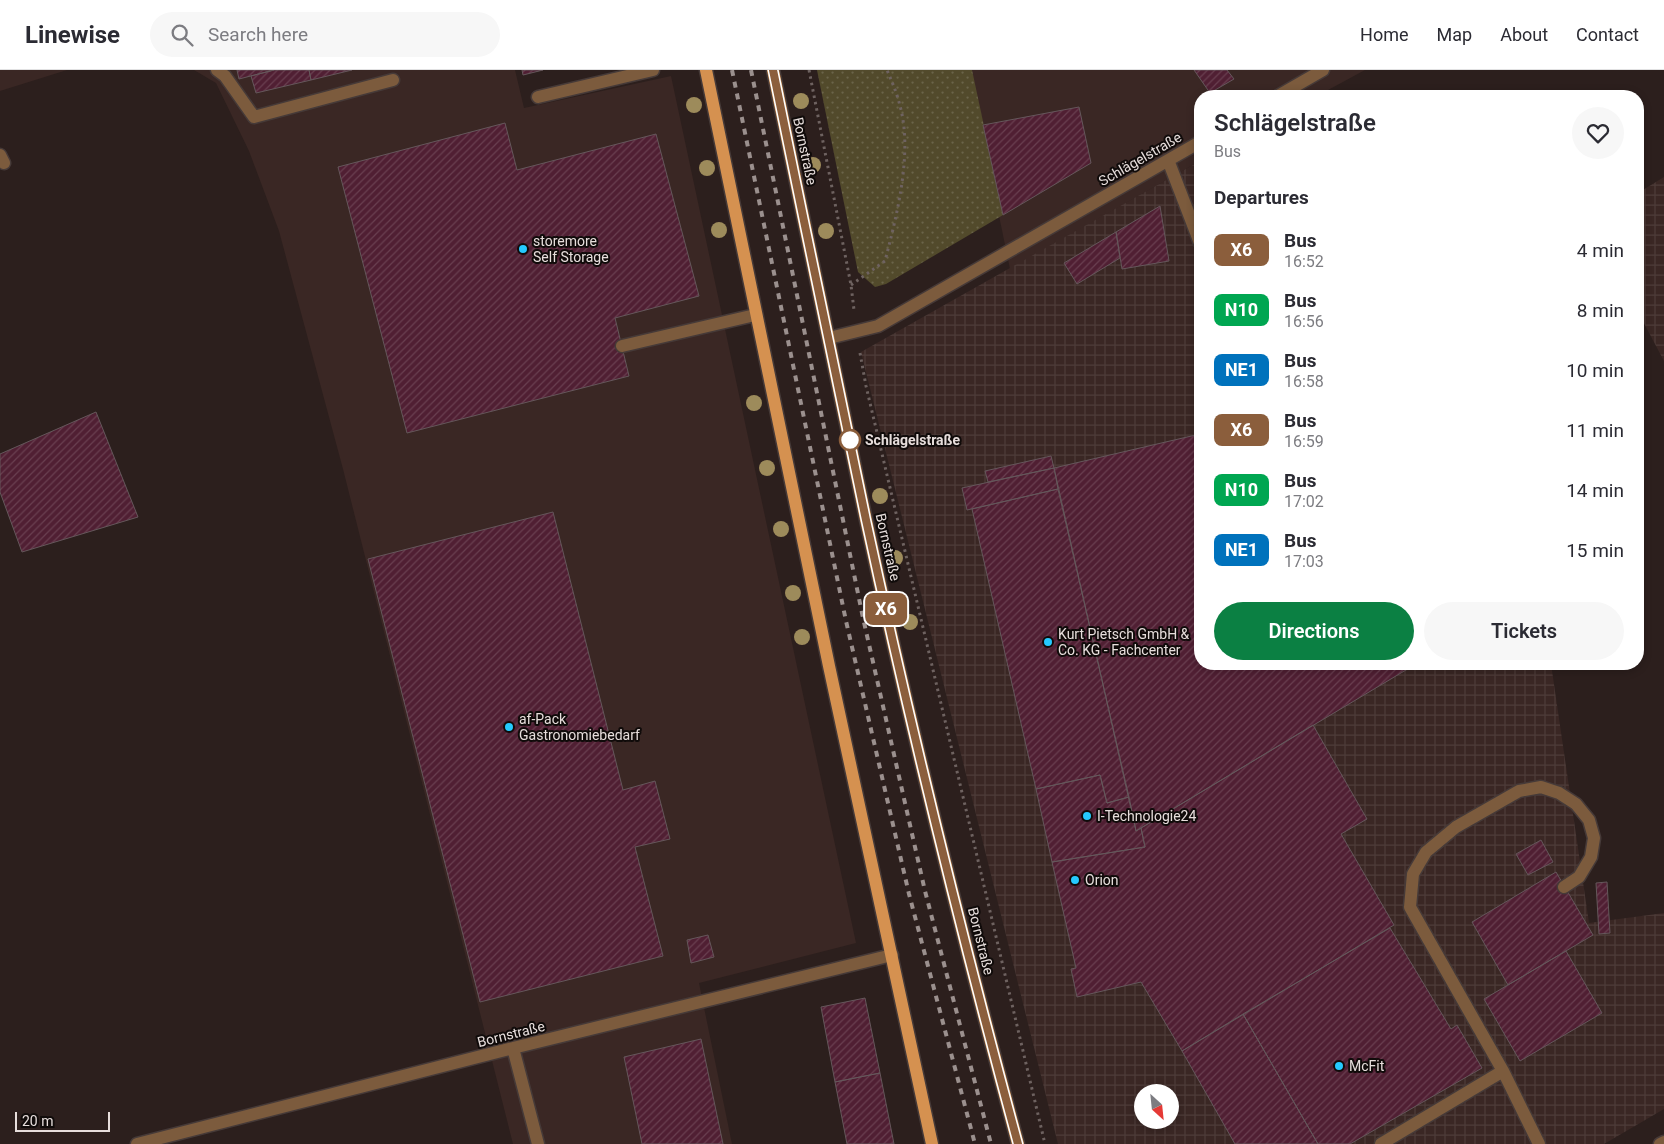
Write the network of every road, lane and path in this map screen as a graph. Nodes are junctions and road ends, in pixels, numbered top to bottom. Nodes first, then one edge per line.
1 (653, 70) edge
2 (706, 70) edge
3 (773, 70) edge
4 (808, 70) edge
5 (887, 70) edge
6 (1323, 70) edge
7 (222, 72) edge
8 (393, 80) dead end
9 (1288, 90) edge
10 (538, 97) dead end
11 (1194, 145) edge
12 (1168, 160) junction
13 (1194, 227) edge
14 (755, 314) junction
15 (829, 338) junction
16 (622, 346) dead end
17 (866, 386) dead end
18 (1564, 887) dead end
19 (892, 955) junction
20 (513, 1048) junction
21 (1503, 1071) junction
22 (1664, 1142) edge
23 (137, 1144) edge
24 (538, 1144) edge
25 (932, 1144) edge
26 (1018, 1144) edge
27 (1045, 1144) edge
28 (1381, 1144) edge
29 (1539, 1144) edge
30 (1660, 1144) edge

1 - 10 street
2 - 14 main road
3 - 15 main road, Bornstraße
4 - 5 path
6 - 9 street
7 - 8 street
11 - 12 street, Schlägelstraße
12 - 13 street
12 - 15 street, Schlägelstraße
14 - 16 street
14 - 19 main road
15 - 26 main road, Bornstraße
17 - 27 path
18 - 21 street
19 - 20 street, Bornstraße
19 - 25 main road
20 - 23 street, Bornstraße
20 - 24 street
21 - 28 street
21 - 29 street
22 - 30 street

